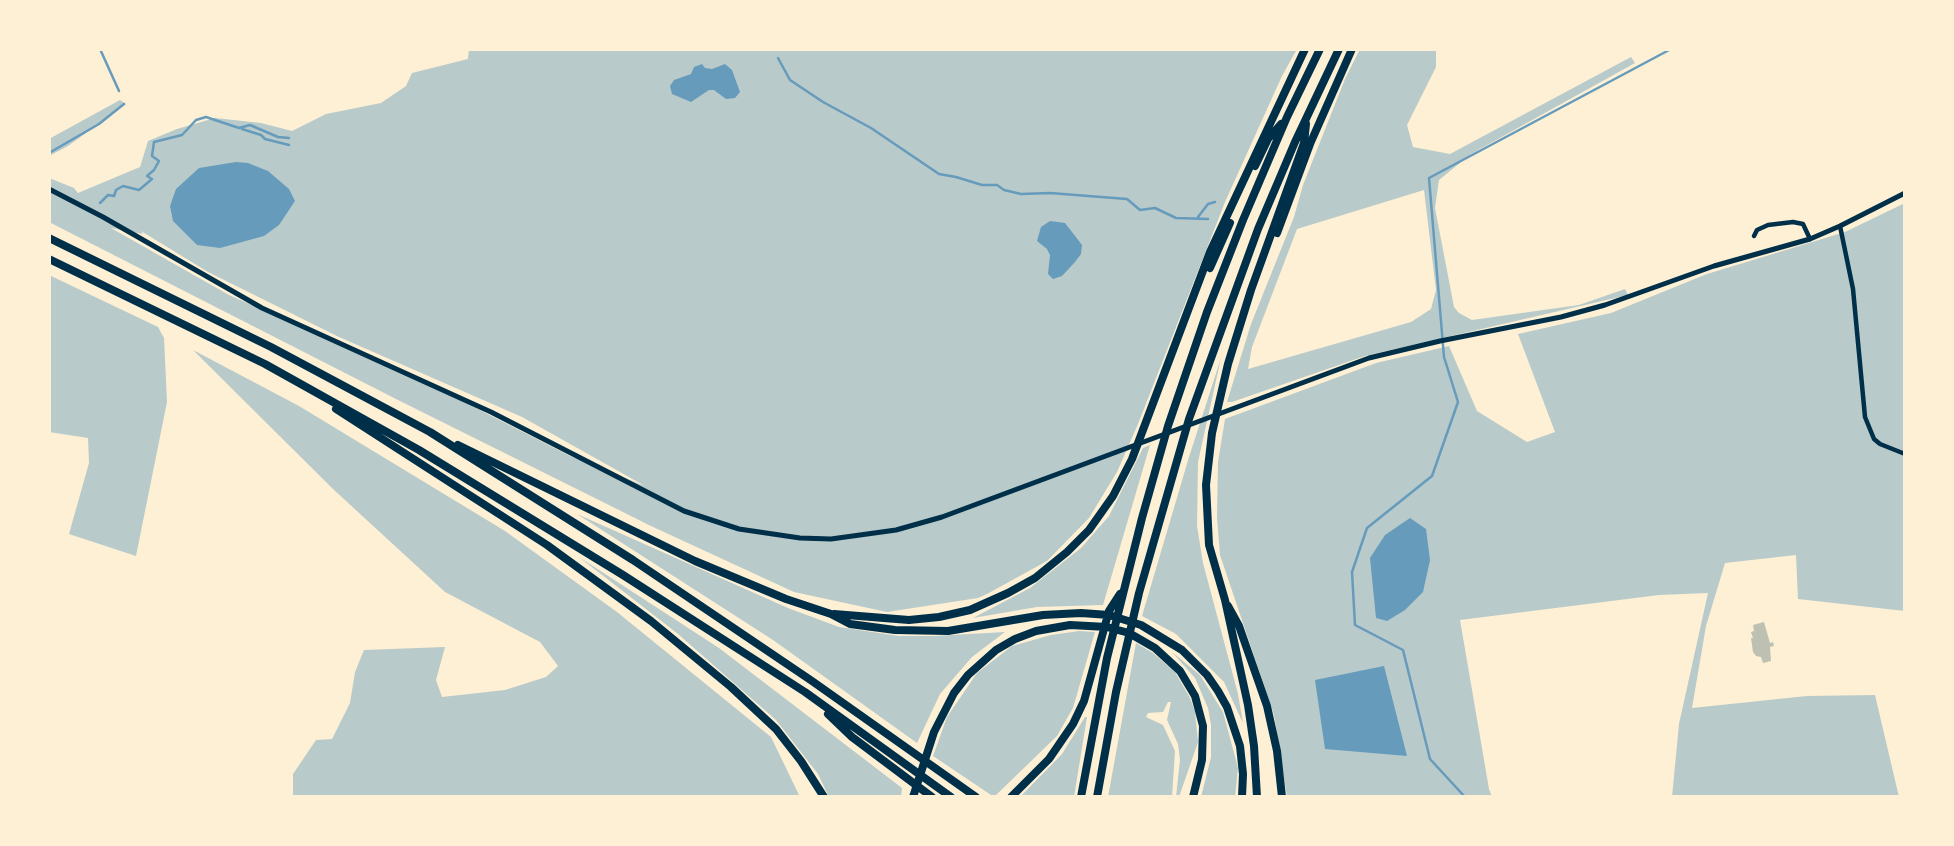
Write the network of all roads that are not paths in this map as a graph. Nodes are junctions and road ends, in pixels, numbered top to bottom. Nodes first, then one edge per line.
1 (1305, 49) edge
2 (1320, 49) edge
3 (1339, 49) edge
4 (1352, 49) edge
5 (1287, 117) junction
6 (1306, 118) junction
7 (49, 189) edge
8 (1905, 193) edge
9 (1840, 226) junction
10 (1754, 236) dead end
11 (49, 238) edge
12 (1810, 239) junction
13 (49, 259) edge
14 (1244, 313) junction
15 (1186, 318) junction
16 (265, 364) junction
17 (430, 432) junction
18 (1905, 454) edge
19 (1124, 588) junction
20 (1225, 600) junction
21 (831, 614) junction
22 (805, 692) junction
23 (1012, 795) edge
24 (824, 797) edge
25 (913, 797) edge
26 (932, 797) edge
27 (951, 797) edge
28 (976, 797) edge
29 (1081, 797) edge
30 (1097, 797) edge
31 (1193, 797) edge
32 (1242, 797) edge
33 (1257, 797) edge
34 (1282, 797) edge

1 - 15 highway
2 - 5 highway
3 - 6 highway
4 - 14 highway
5 - 15 highway
5 - 19 highway
6 - 14 highway
6 - 30 highway
7 - 12 street
8 - 9 street
9 - 12 street
9 - 18 street
10 - 12 street
11 - 17 highway
13 - 16 highway
14 - 20 highway
15 - 21 highway
16 - 22 highway
16 - 24 highway
17 - 21 highway
17 - 28 highway
19 - 23 highway
19 - 29 highway
20 - 33 highway
20 - 34 highway
21 - 32 highway
22 - 26 highway
22 - 27 highway
25 - 31 highway

